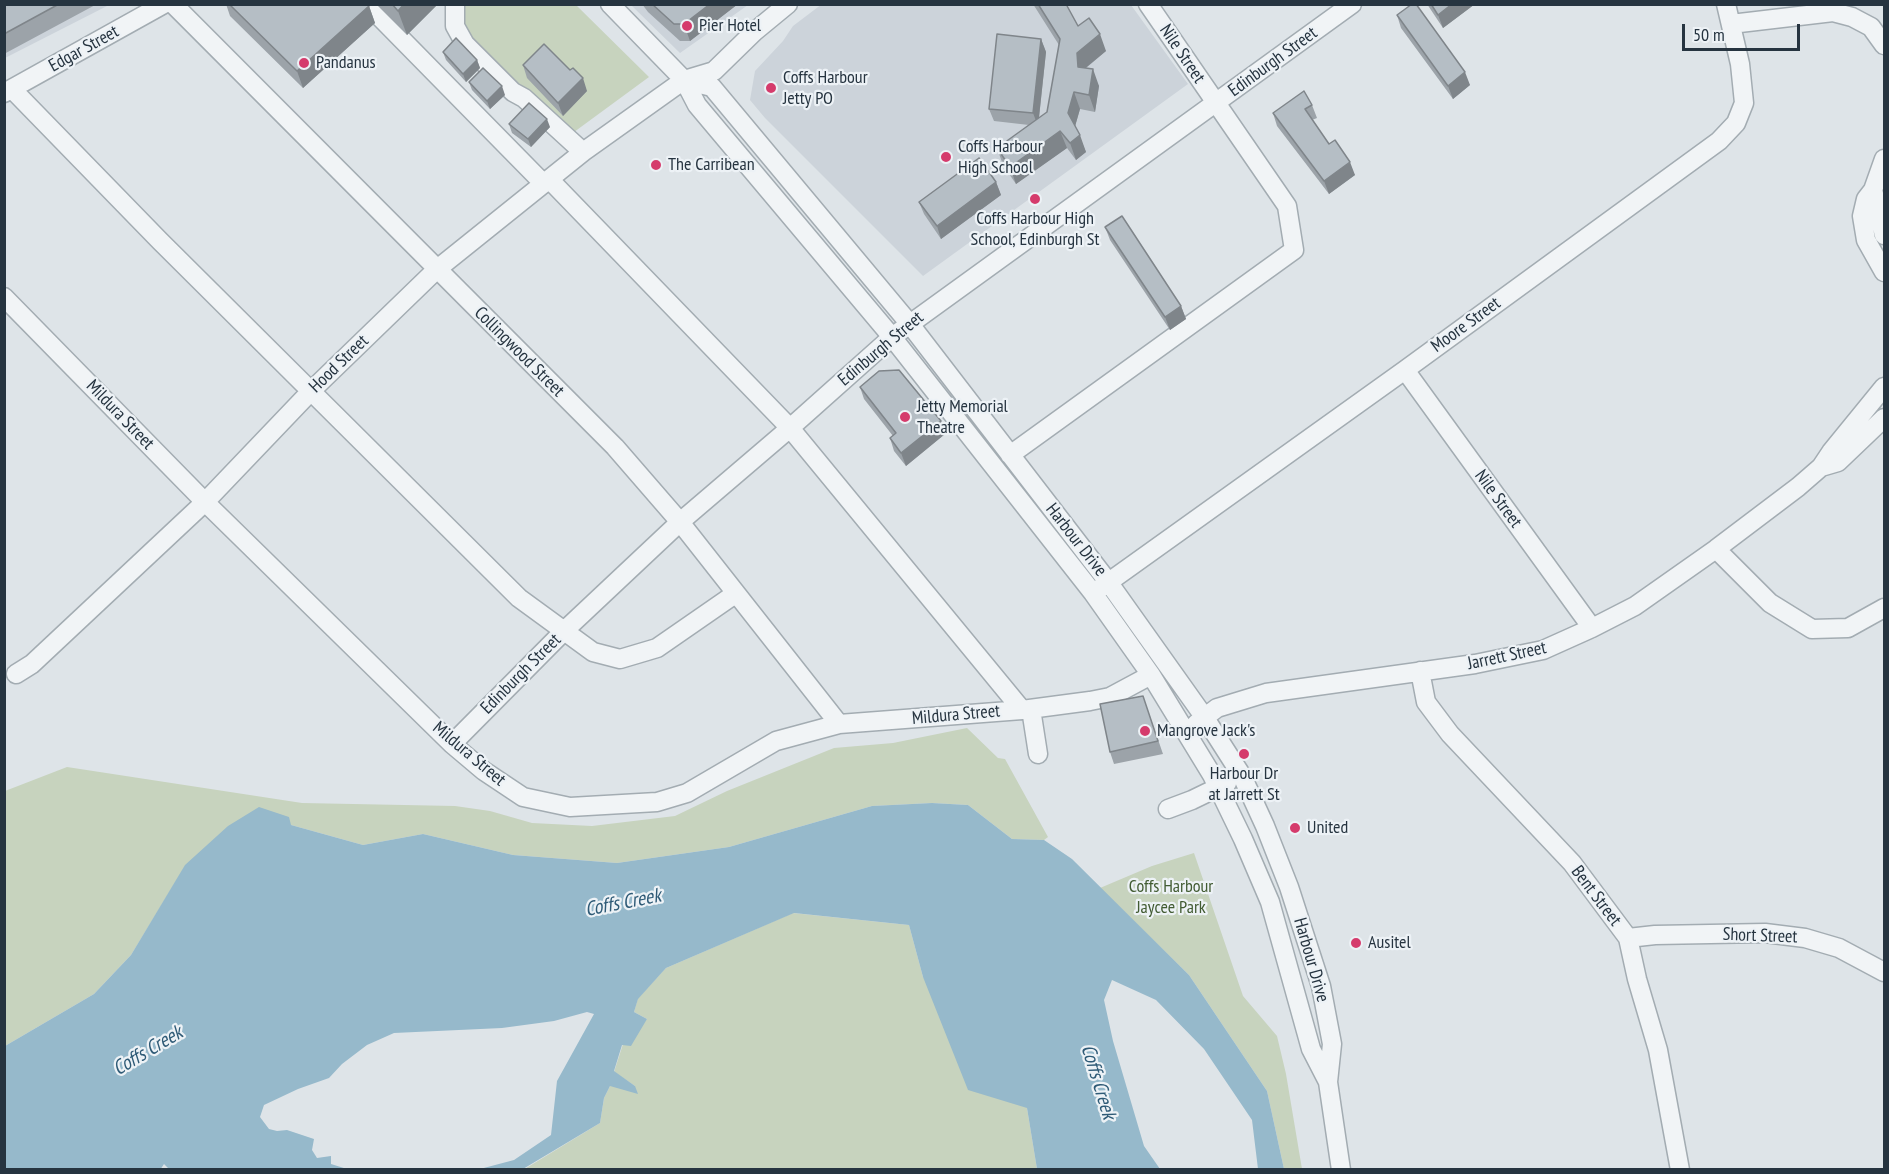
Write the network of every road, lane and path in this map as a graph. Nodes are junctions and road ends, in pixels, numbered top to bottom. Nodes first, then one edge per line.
1 (367, 4) edge
2 (455, 4) edge
3 (610, 4) edge
4 (788, 4) edge
5 (1148, 4) edge
6 (1352, 4) edge
7 (1726, 4) edge
8 (175, 6) edge
9 (1731, 24) junction
10 (1884, 45) edge
11 (684, 80) junction
12 (8, 91) edge
13 (1216, 103) junction
14 (583, 152) junction
15 (1884, 159) edge
16 (546, 181) junction
17 (1873, 190) junction
18 (1884, 235) edge
19 (436, 270) junction
20 (1884, 272) edge
21 (6, 302) edge
22 (909, 323) junction
23 (892, 337) junction
24 (1405, 370) junction
25 (1884, 387) edge
26 (312, 390) junction
27 (1884, 418) edge
28 (790, 428) junction
29 (1010, 455) junction
30 (1821, 467) junction
31 (205, 502) junction
32 (680, 522) junction
33 (1716, 549) junction
34 (1109, 583) junction
35 (1093, 593) junction
36 (735, 594) junction
37 (1884, 608) edge
38 (1592, 628) junction
39 (564, 631) junction
40 (1420, 671) junction
41 (16, 674) dead end
42 (1151, 675) junction
43 (1027, 710) junction
44 (1204, 718) junction
45 (839, 724) junction
46 (1185, 731) junction
47 (452, 744) junction
48 (1038, 754) dead end
49 (1242, 776) junction
50 (1218, 788) junction
51 (1168, 809) dead end
52 (1628, 938) junction
53 (1884, 972) edge
54 (1328, 1082) junction
55 (1341, 1170) edge
56 (1680, 1170) edge

1 - 16 street
2 - 14 street
3 - 11 street, Harbour Drive
4 - 11 street, Hood Street
5 - 13 street, Nile Street
6 - 13 street, Edinburgh Street
7 - 9 street, Moore Street
8 - 12 street, Edgar Street
8 - 19 street, Collingwood Street
9 - 10 street
9 - 24 street, Moore Street
11 - 14 street, Hood Street
11 - 22 street, Harbour Drive
11 - 23 street, Harbour Drive
12 - 26 street
13 - 22 street, Edinburgh Street
13 - 29 street, Nile Street
14 - 16 street, Hood Street
15 - 17 street
16 - 19 street, Hood Street
16 - 28 street
17 - 18 street
17 - 20 street
19 - 26 street, Hood Street
19 - 32 street, Collingwood Street
21 - 31 street, Mildura Street
22 - 23 street, Edinburgh Street
22 - 29 street, Harbour Drive
23 - 28 street, Edinburgh Street
23 - 35 street, Harbour Drive
24 - 34 street, Moore Street
24 - 38 street, Nile Street
25 - 30 street, Jarrett Street
26 - 31 street, Hood Street
26 - 39 street
27 - 30 street, Jarrett Street
28 - 32 street, Edinburgh Street
28 - 43 street
29 - 34 street, Harbour Drive
30 - 33 street, Jarrett Street
31 - 41 street, Hood Street
31 - 47 street, Mildura Street
32 - 36 street, Collingwood Street
32 - 39 street, Edinburgh Street
33 - 37 street
33 - 38 street, Jarrett Street
34 - 35 street, Moore Street
34 - 44 street, Harbour Drive
35 - 42 street, Harbour Drive
36 - 39 street
36 - 45 street, Collingwood Street
38 - 40 street, Jarrett Street
39 - 47 street, Edinburgh Street
40 - 44 street, Jarrett Street
40 - 52 street, Bent Street
42 - 43 street, Mildura Street
42 - 46 street, Harbour Drive
43 - 45 street, Mildura Street
43 - 48 street
44 - 46 street, Jarrett Street
44 - 49 street, Harbour Drive
45 - 47 street, Mildura Street
46 - 50 street, Harbour Drive
49 - 50 street
49 - 54 street, Harbour Drive
50 - 51 street
50 - 54 street, Harbour Drive
52 - 53 street, Short Street
52 - 56 street, Bent Street
54 - 55 street, Harbour Drive

